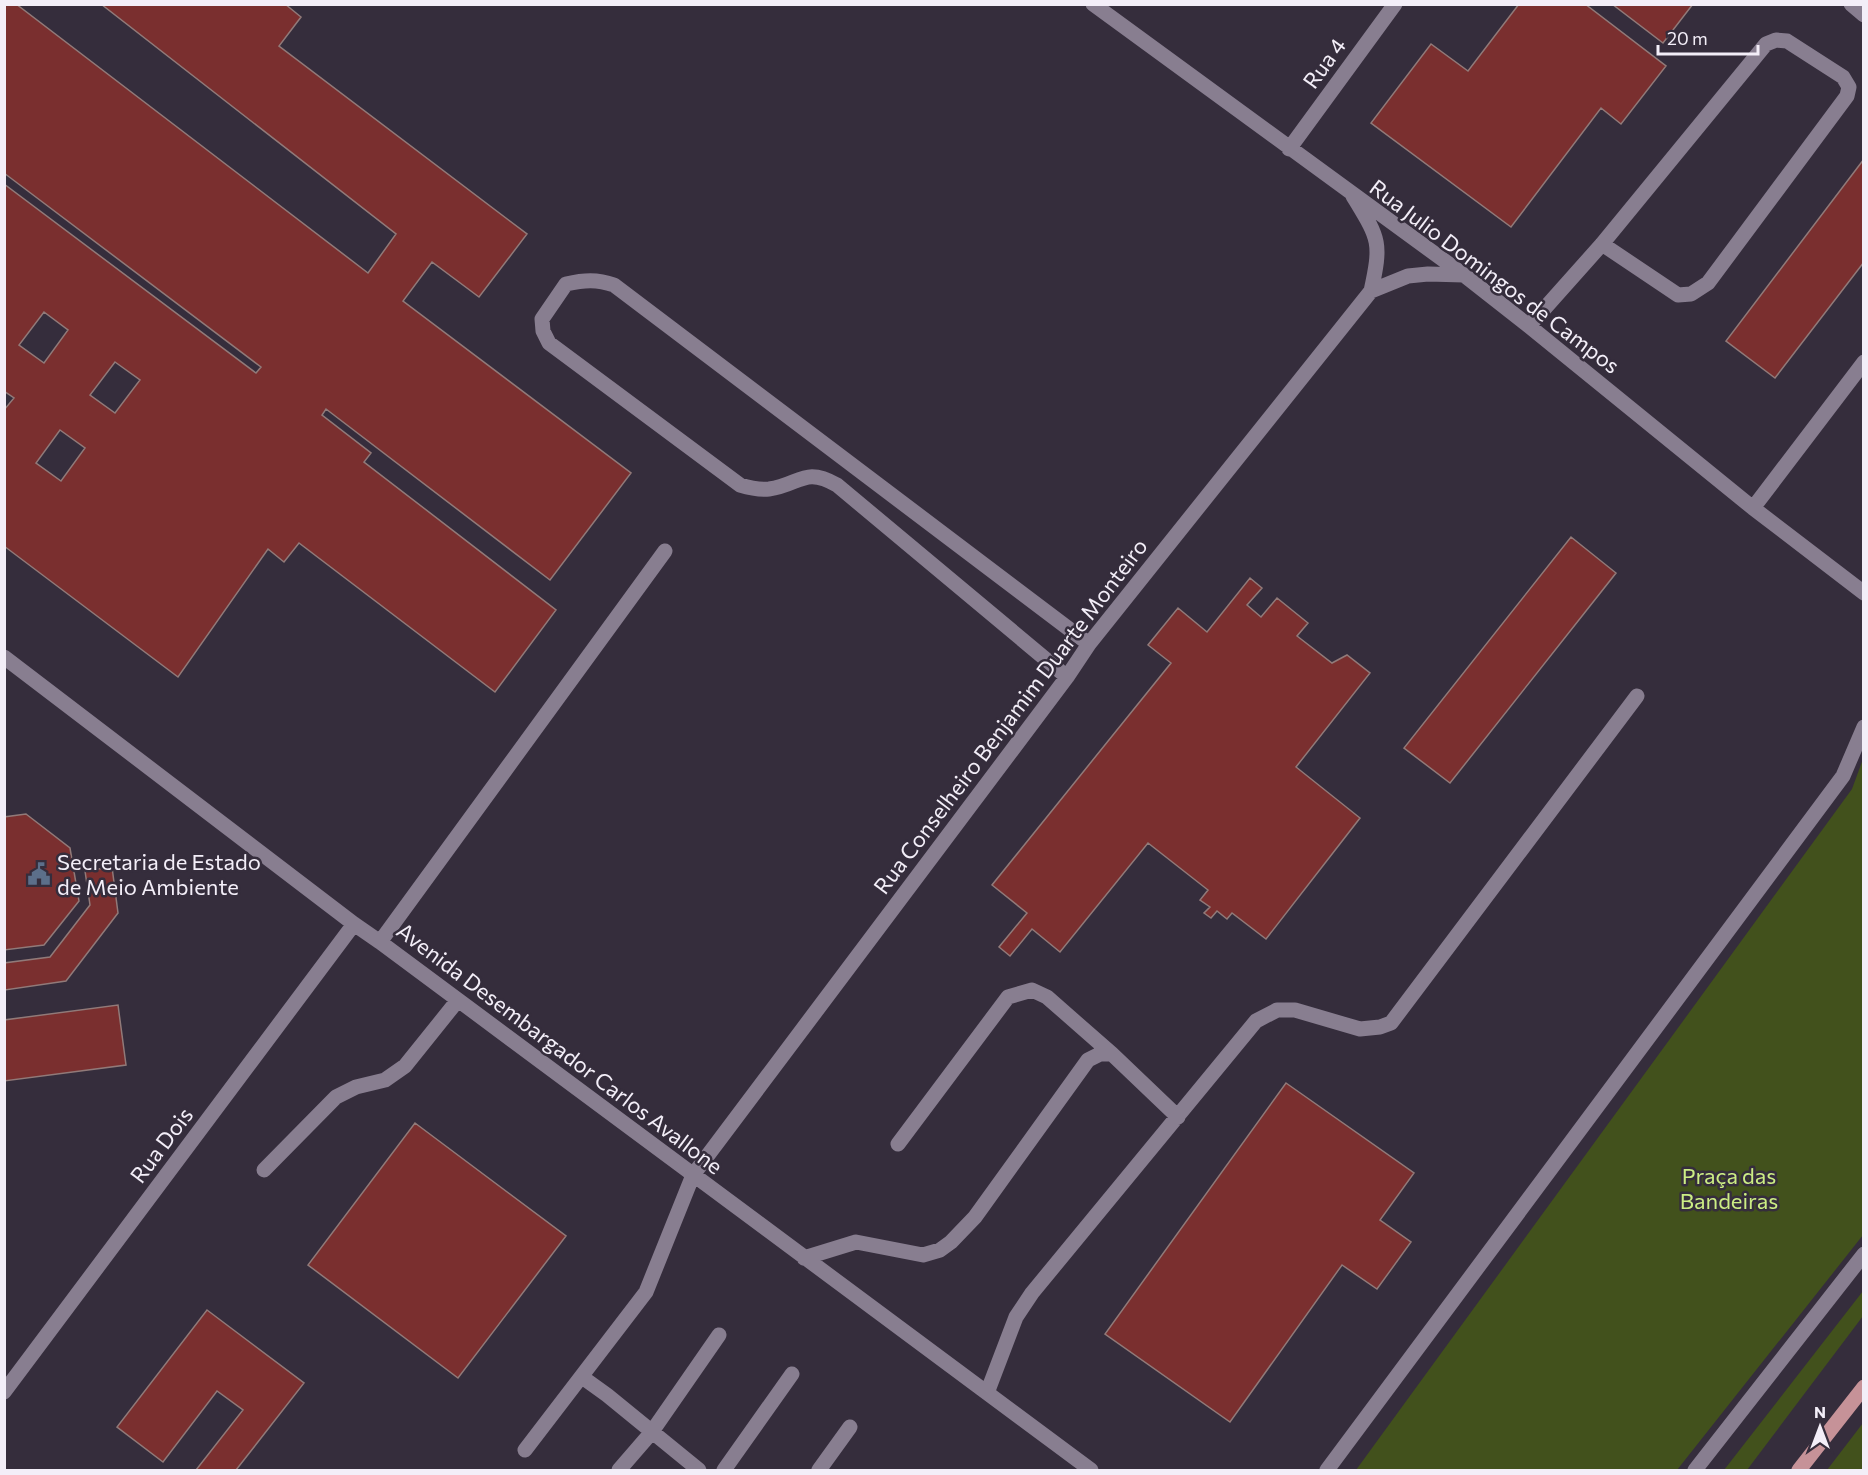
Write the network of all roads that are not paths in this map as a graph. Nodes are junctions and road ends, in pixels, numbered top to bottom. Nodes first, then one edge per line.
1 (1093, 4) edge
2 (1395, 4) edge
3 (1851, 4) edge
4 (1863, 15) edge
5 (1289, 149) junction
6 (1353, 196) junction
7 (1602, 244) junction
8 (1464, 275) junction
9 (1371, 291) junction
10 (1529, 326) junction
11 (1863, 363) edge
12 (1753, 508) junction
13 (665, 551) dead end
14 (1863, 592) edge
15 (1089, 644) junction
16 (4, 657) edge
17 (1067, 677) junction
18 (1637, 696) dead end
19 (1863, 727) edge
20 (354, 924) junction
21 (380, 942) junction
22 (459, 1000) junction
23 (1112, 1054) junction
24 (1178, 1117) junction
25 (898, 1144) dead end
26 (264, 1170) dead end
27 (693, 1175) junction
28 (1863, 1254) edge
29 (804, 1258) junction
30 (719, 1335) dead end
31 (792, 1374) dead end
32 (582, 1377) junction
33 (1863, 1387) edge
34 (4, 1392) edge
35 (987, 1393) junction
36 (850, 1427) dead end
37 (651, 1433) junction
38 (525, 1450) dead end
39 (619, 1470) edge
40 (699, 1470) edge
41 (724, 1470) edge
42 (819, 1470) edge
43 (1091, 1470) edge
44 (1327, 1470) edge
45 (1695, 1470) edge
46 (1799, 1470) edge

1 - 5 street, Rua Julio Domingos de Campos
2 - 5 street, Rua 4
3 - 4 street
5 - 6 street, Rua Julio Domingos de Campos
6 - 8 street, Rua Julio Domingos de Campos
6 - 9 street, Rua Conselheiro Benjamim Duarte Monteiro
7 - 7 street
7 - 10 street
8 - 9 street, Rua Conselheiro Benjamim Duarte Monteiro
8 - 10 street, Rua Julio Domingos de Campos
9 - 15 street, Rua Conselheiro Benjamim Duarte Monteiro
10 - 12 street, Rua Julio Domingos de Campos
11 - 12 street
12 - 14 street, Rua Julio Domingos de Campos
13 - 21 street
15 - 17 street, Rua Conselheiro Benjamim Duarte Monteiro
15 - 17 street
16 - 20 street, Avenida Desembargador Carlos Avallone
17 - 27 street, Rua Conselheiro Benjamim Duarte Monteiro
18 - 24 street
19 - 44 street
20 - 21 street, Avenida Desembargador Carlos Avallone
20 - 34 street, Rua Dois
21 - 22 street, Avenida Desembargador Carlos Avallone
22 - 26 street
22 - 27 street, Avenida Desembargador Carlos Avallone
23 - 24 street
23 - 25 street
23 - 29 street
24 - 35 street
27 - 29 street, Avenida Desembargador Carlos Avallone
27 - 32 street, Rua Conselheiro Benjamim Duarte Monteiro
28 - 45 street
29 - 35 street, Avenida Desembargador Carlos Avallone
30 - 37 street
31 - 41 street
32 - 37 street
32 - 38 street, Rua Conselheiro Benjamim Duarte Monteiro
33 - 46 main road
35 - 43 street, Avenida Desembargador Carlos Avallone
36 - 42 street
37 - 39 street
37 - 40 street

